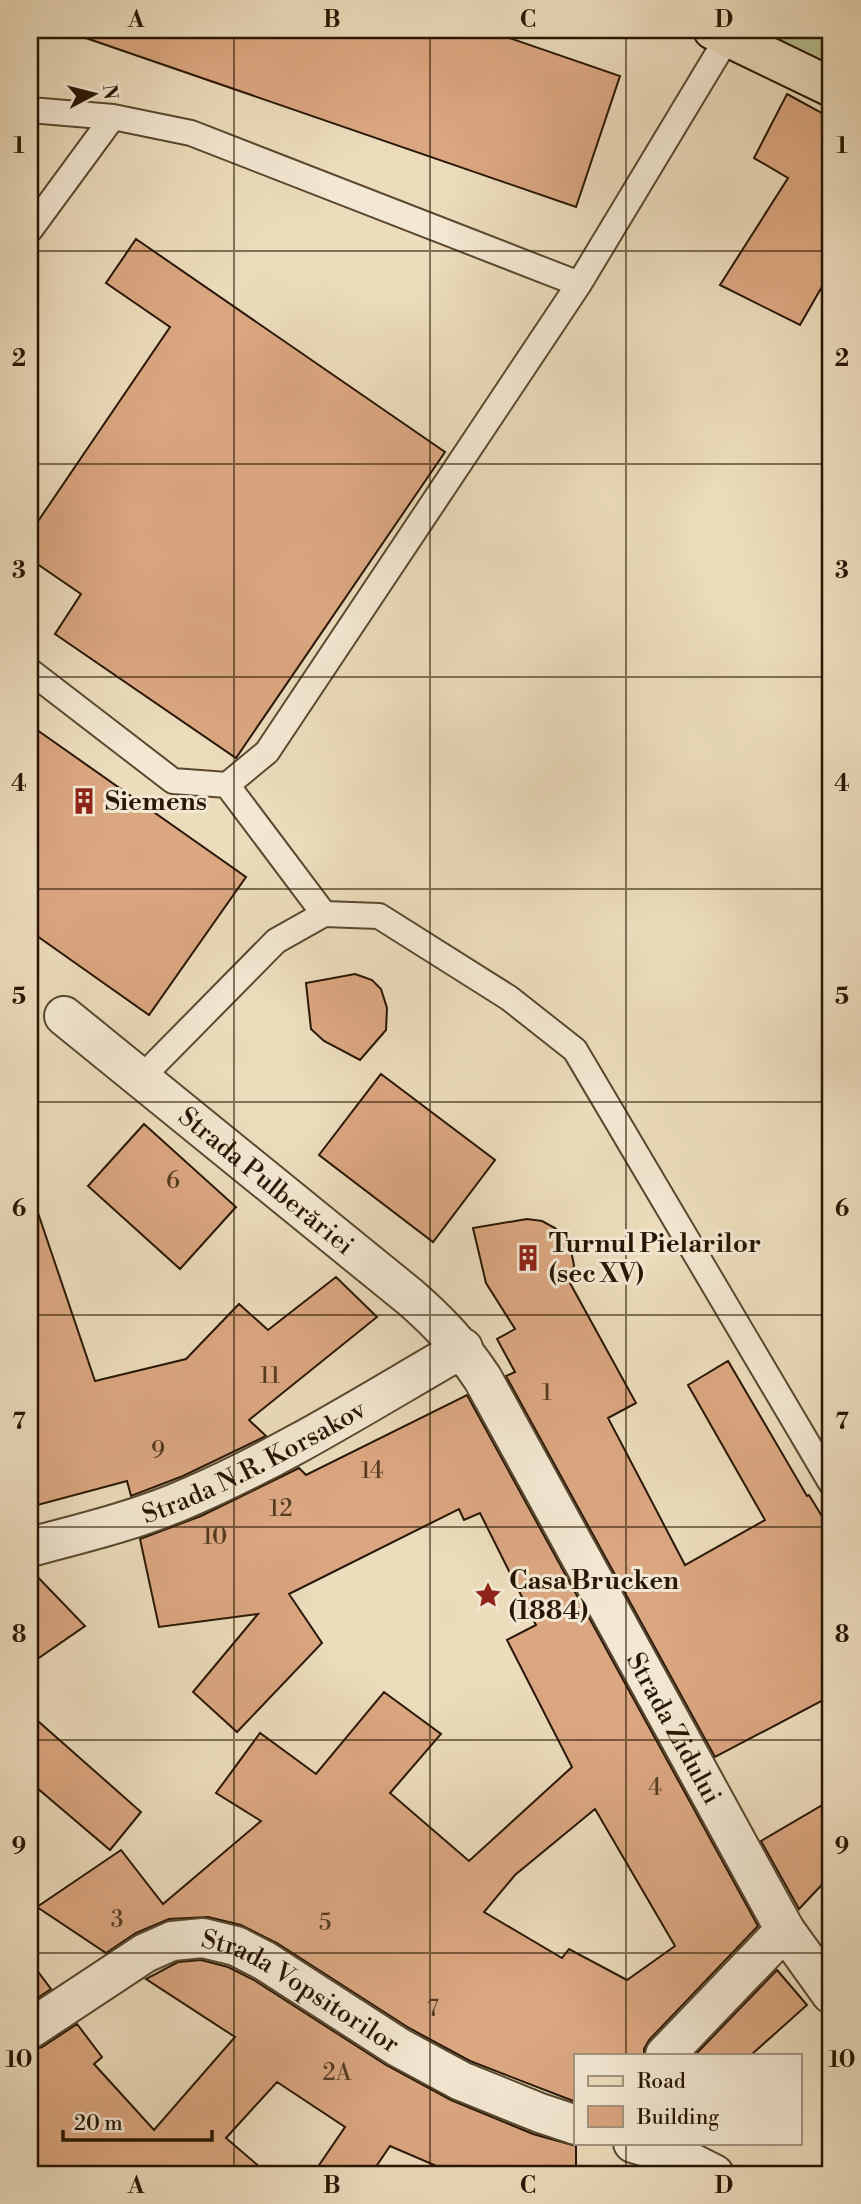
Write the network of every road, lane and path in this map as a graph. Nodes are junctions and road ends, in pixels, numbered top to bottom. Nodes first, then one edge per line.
1 (721, 33) edge
2 (831, 88) edge
3 (30, 110) edge
4 (113, 117) junction
5 (30, 230) edge
6 (579, 284) junction
7 (30, 671) edge
8 (227, 785) junction
9 (324, 914) junction
10 (64, 1016) dead end
11 (140, 1079) junction
12 (463, 1349) junction
13 (831, 1483) edge
14 (30, 1547) edge
15 (785, 1930) junction
16 (831, 1994) edge
17 (30, 2029) edge
18 (666, 2054) edge
19 (574, 2124) edge
20 (637, 2144) edge
21 (714, 2174) edge

1 - 2 main road
1 - 6 lane
3 - 4 lane
4 - 5 lane
4 - 6 lane
6 - 8 lane
7 - 8 lane
8 - 9 lane
9 - 11 lane
9 - 13 lane
10 - 11 street, Strada Pulberăriei
11 - 12 street, Strada Pulberăriei
12 - 14 street, Strada N.R. Korsakov
12 - 15 street, Strada Zidului
15 - 16 street, Strada Zidului
15 - 18 street
17 - 19 street, Strada Vopsitorilor
20 - 21 street

